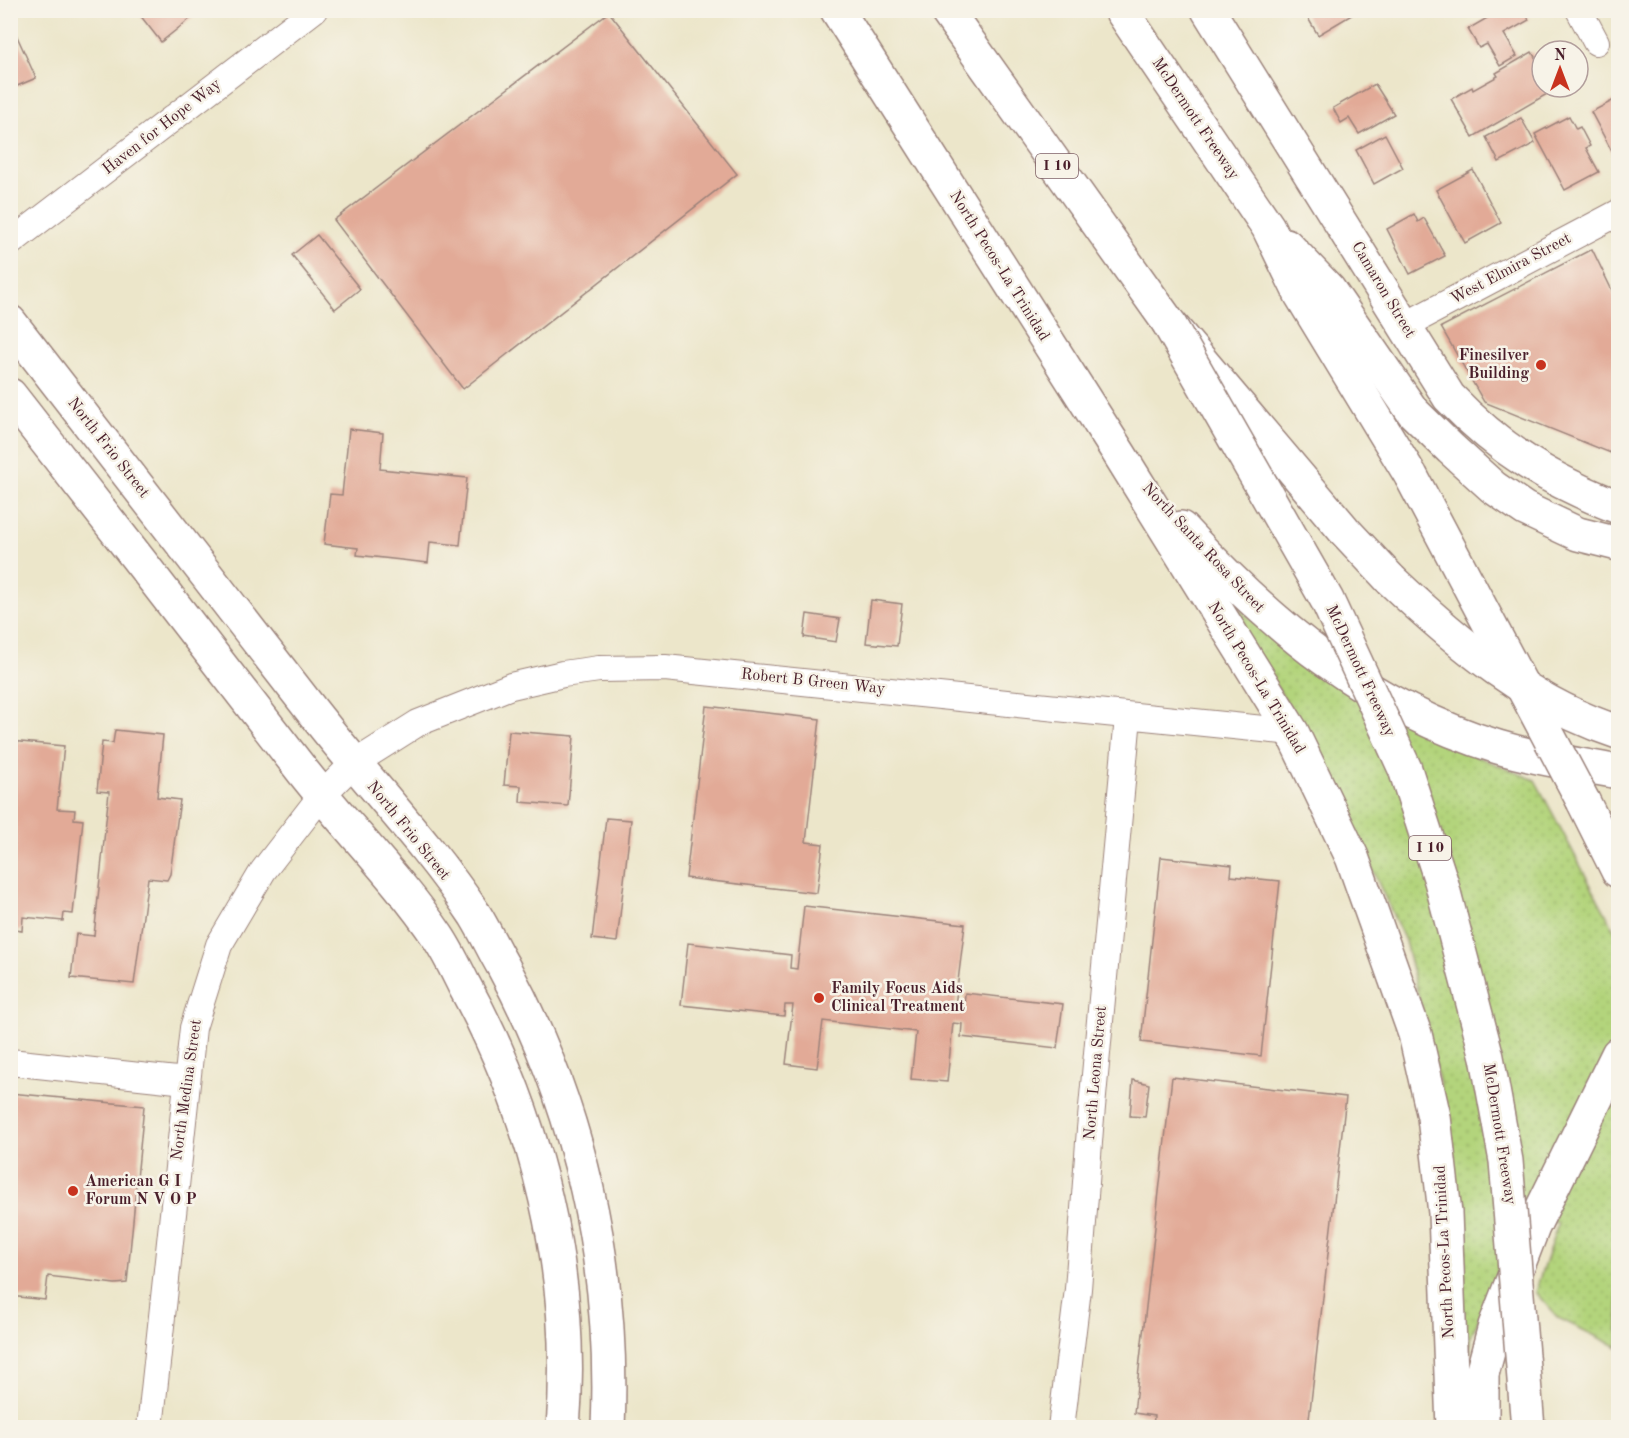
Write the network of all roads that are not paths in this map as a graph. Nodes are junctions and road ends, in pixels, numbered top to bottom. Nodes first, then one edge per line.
1 (314, 10) edge
2 (837, 10) edge
3 (946, 10) edge
4 (1121, 10) edge
5 (1208, 10) edge
6 (1579, 10) edge
7 (1596, 42) dead end
8 (1618, 213) edge
9 (1268, 227) junction
10 (10, 243) edge
11 (10, 322) edge
12 (1168, 322) junction
13 (1404, 326) junction
14 (10, 395) edge
15 (1120, 455) junction
16 (1618, 507) edge
17 (1618, 544) edge
18 (1128, 717) junction
19 (1292, 732) junction
20 (1618, 732) edge
21 (354, 765) junction
22 (1618, 772) edge
23 (321, 796) junction
24 (1618, 871) edge
25 (1618, 1053) edge
26 (10, 1062) edge
27 (186, 1081) junction
28 (150, 1428) edge
29 (563, 1428) edge
30 (608, 1428) edge
31 (1061, 1428) edge
32 (1453, 1428) edge
33 (1482, 1428) edge
34 (1528, 1428) edge

1 - 10 street, Haven for Hope Way
2 - 15 main road, North Pecos-La Trinidad
3 - 12 main road, McDermott Freeway / I 10
4 - 9 main road, McDermott Freeway
5 - 13 main road, Camaron Street
6 - 7 street
8 - 13 street, West Elmira Street
9 - 17 main road
9 - 24 main road, bridge
11 - 21 main road, North Frio Street
12 - 20 main road, bridge
12 - 34 main road, McDermott Freeway / I 10, bridge
13 - 16 main road, Camaron Street
14 - 23 main road
15 - 19 main road, North Pecos-La Trinidad
15 - 22 main road, North Santa Rosa Street
18 - 19 street, Robert B Green Way
18 - 21 street, Robert B Green Way
18 - 31 street, North Leona Street
19 - 32 main road, North Pecos-La Trinidad
21 - 23 street, North Medina Street
21 - 30 main road, North Frio Street
23 - 27 street, North Medina Street
23 - 29 main road
25 - 33 main road
26 - 27 street
27 - 28 street, North Medina Street

